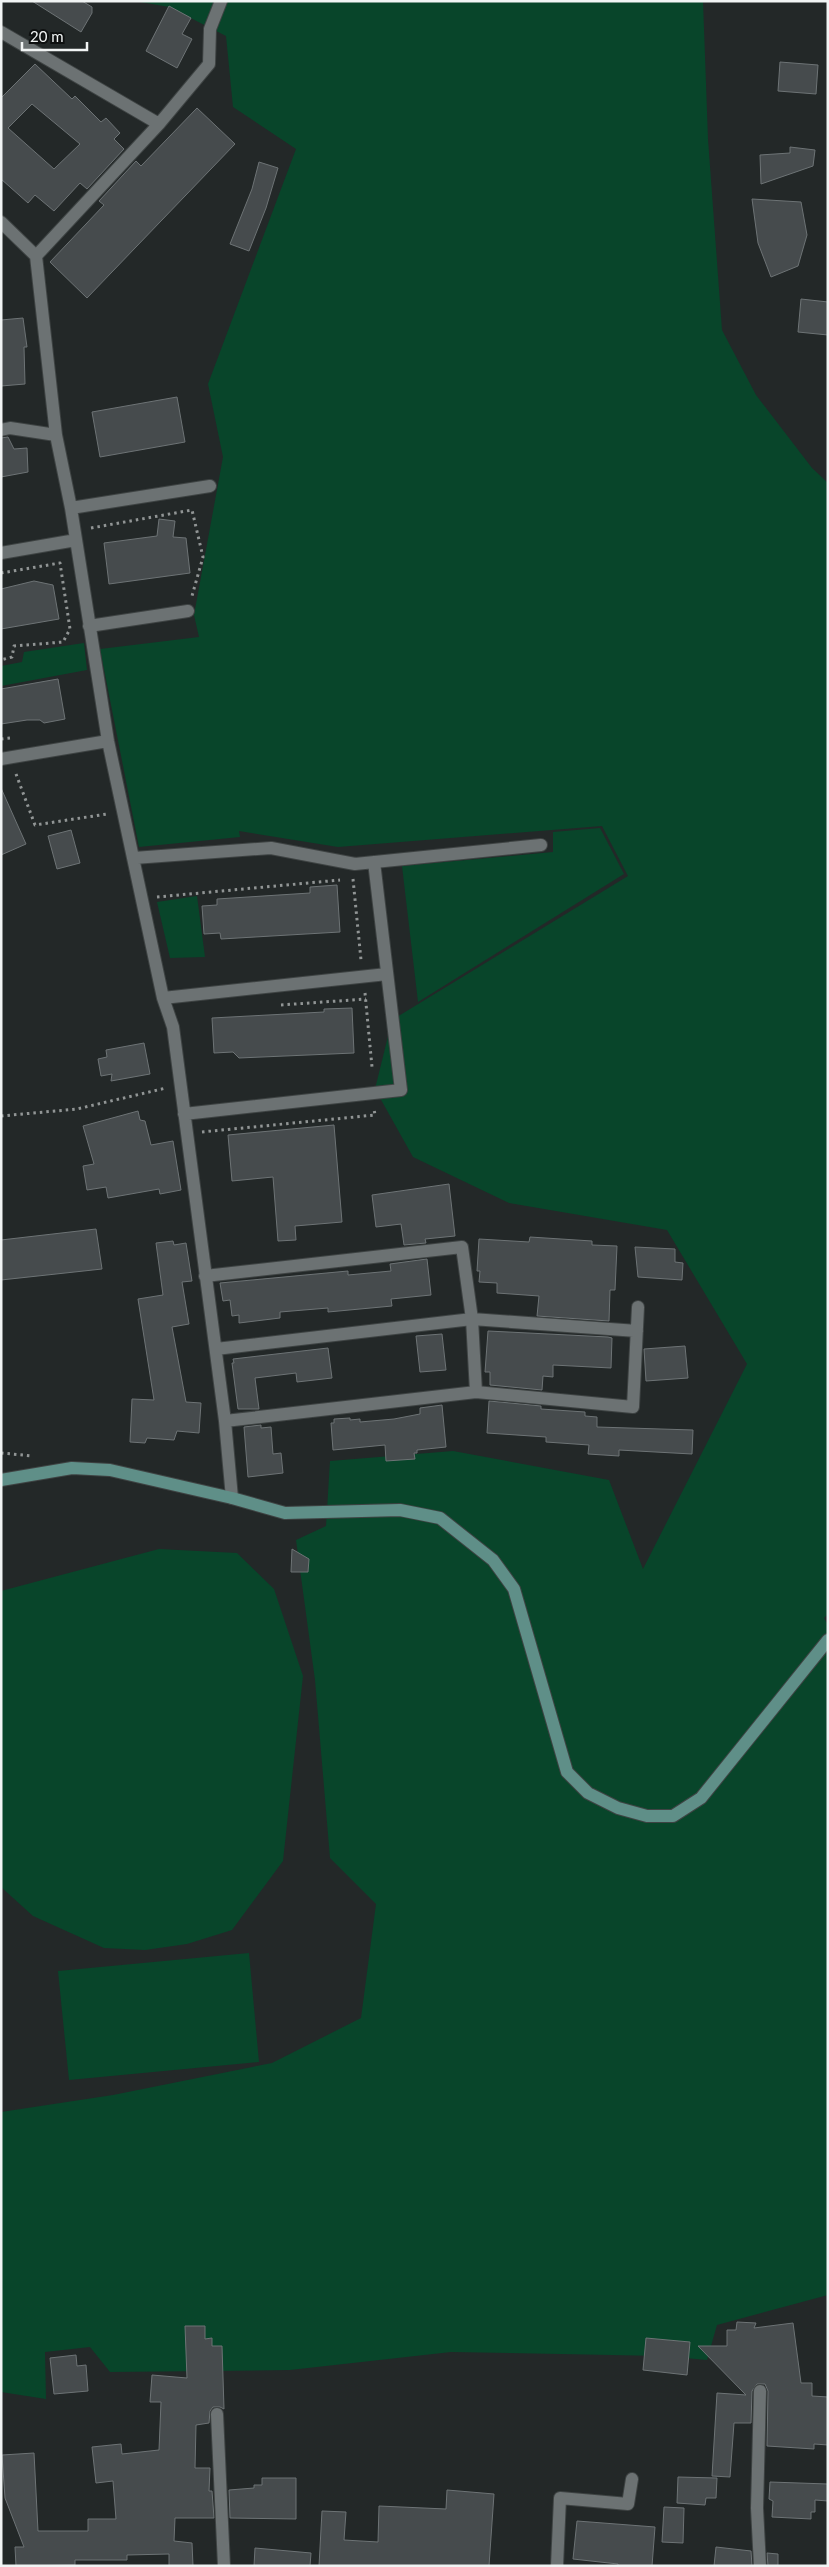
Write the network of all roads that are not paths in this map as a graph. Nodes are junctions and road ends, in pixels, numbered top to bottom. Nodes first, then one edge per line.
1 (220, 1) edge
2 (1, 32) edge
3 (159, 124) junction
4 (1, 222) edge
5 (36, 256) junction
6 (4, 426) edge
7 (56, 435) junction
8 (210, 486) dead end
9 (71, 508) junction
10 (76, 540) junction
11 (1, 553) edge
12 (188, 611) road end
13 (89, 626) junction
14 (108, 741) junction
15 (1, 759) edge
16 (541, 845) dead end
17 (134, 858) junction
18 (374, 862) junction
19 (387, 974) junction
20 (163, 998) junction
21 (184, 1114) junction
22 (205, 1276) junction
23 (638, 1307) dead end
24 (472, 1319) junction
25 (637, 1331) junction
26 (216, 1349) junction
27 (476, 1392) junction
28 (225, 1421) junction
29 (1, 1480) edge
30 (232, 1498) junction
31 (828, 1640) edge
32 (760, 2391) dead end
33 (216, 2414) dead end
34 (632, 2479) dead end
35 (224, 2566) edge
36 (557, 2566) edge
37 (760, 2566) edge

1 - 3 street
2 - 3 street
3 - 5 street
4 - 5 street
5 - 7 street
6 - 7 street
7 - 9 street
8 - 9 street
9 - 10 street
10 - 11 street
10 - 13 street
12 - 13 street
13 - 14 street
14 - 15 street
14 - 17 street
16 - 18 street
17 - 18 street
17 - 20 street
18 - 19 street
19 - 20 street
19 - 21 street
20 - 21 street
21 - 22 street
22 - 24 street
22 - 26 street
23 - 25 street
24 - 25 street
24 - 26 street
24 - 27 street
25 - 27 street
26 - 28 street
27 - 28 street
28 - 30 street
29 - 30 street
30 - 31 street
32 - 37 street
33 - 35 street
34 - 36 street

